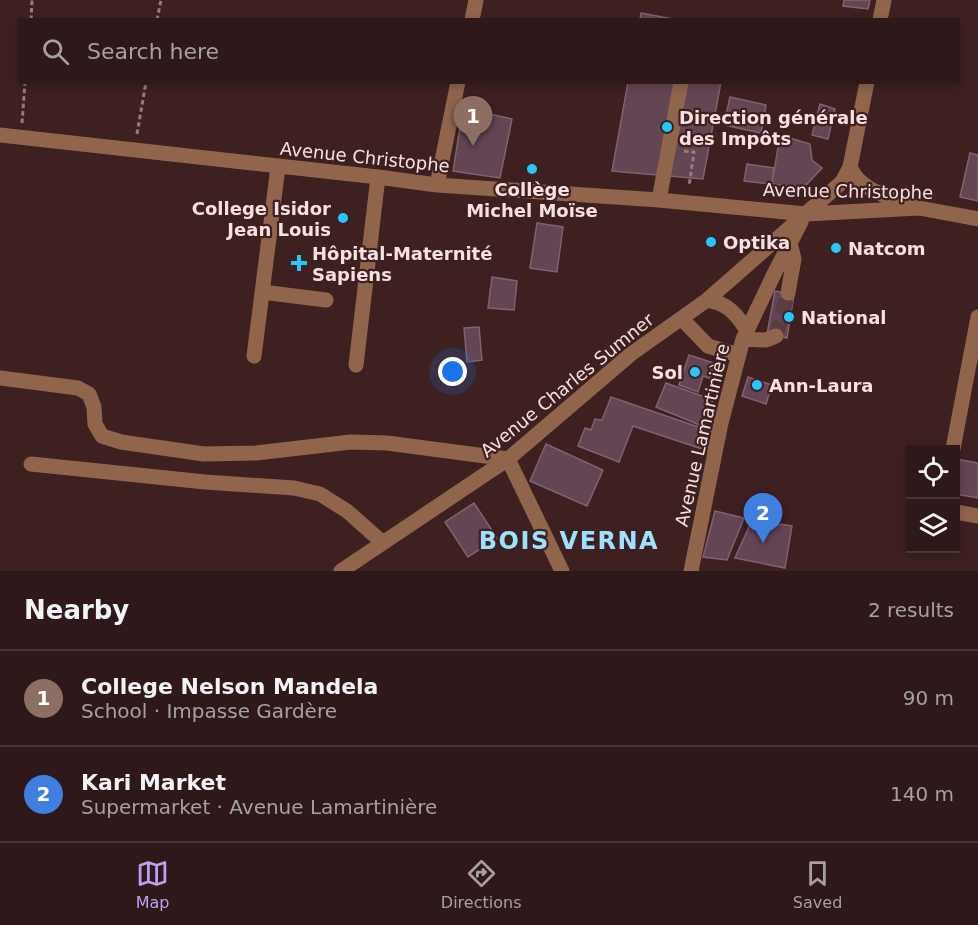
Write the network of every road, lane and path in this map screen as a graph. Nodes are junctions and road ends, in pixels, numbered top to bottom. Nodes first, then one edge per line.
1 (32, 0) edge
2 (161, 0) edge
3 (476, 0) edge
4 (884, 0) edge
5 (31, 18) edge
6 (158, 18) edge
7 (472, 18) edge
8 (880, 18) edge
9 (26, 84) edge
10 (146, 84) edge
11 (458, 84) edge
12 (681, 84) edge
13 (867, 84) edge
14 (0, 135) edge
15 (21, 137) junction
16 (669, 148) junction
17 (135, 150) junction
18 (278, 166) junction
19 (850, 167) junction
20 (378, 177) junction
21 (437, 185) junction
22 (659, 200) junction
23 (687, 203) junction
24 (919, 208) junction
25 (806, 214) junction
26 (978, 219) edge
27 (790, 243) junction
28 (262, 292) junction
29 (788, 293) tunnel mouth
30 (326, 300) dead end
31 (706, 300) junction
32 (978, 317) edge
33 (682, 319) junction
34 (745, 335) junction
35 (776, 336) dead end
36 (739, 355) junction
37 (254, 356) dead end
38 (356, 365) dead end
39 (0, 378) edge
40 (953, 445) edge
41 (508, 459) junction
42 (31, 464) dead end
43 (960, 513) edge
44 (978, 516) edge
45 (383, 543) junction
46 (341, 571) edge
47 (562, 571) edge
48 (691, 571) edge

1 - 5 path
2 - 6 path
3 - 7 street
4 - 8 street
9 - 15 path
10 - 17 path
11 - 21 street
12 - 16 street
13 - 19 street
14 - 15 street, Avenue Christophe
15 - 17 street, Avenue Christophe
16 - 22 street
16 - 23 path
17 - 18 street, Avenue Christophe
18 - 20 street, Avenue Christophe
18 - 28 street
19 - 24 street
19 - 25 street, Avenue Charles Sumner
20 - 21 street, Avenue Christophe
20 - 38 street
21 - 22 street, Avenue Christophe
22 - 23 street, Avenue Christophe
23 - 25 street, Avenue Christophe
24 - 25 street, Avenue Christophe
24 - 26 street, Avenue Christophe
25 - 27 street, Avenue Lamartinière
25 - 31 street, Avenue Charles Sumner
27 - 29 street
27 - 34 street, Avenue Lamartinière
28 - 30 street
28 - 37 street
31 - 33 street, Avenue Charles Sumner
31 - 34 street
32 - 40 street
33 - 36 street
33 - 41 street, Avenue Charles Sumner
34 - 35 street
34 - 36 street, Avenue Lamartinière
36 - 48 street, Avenue Lamartinière
39 - 41 street
41 - 45 street, Avenue Charles Sumner
41 - 47 street
42 - 45 street
43 - 44 street
45 - 46 street, Avenue Charles Sumner

